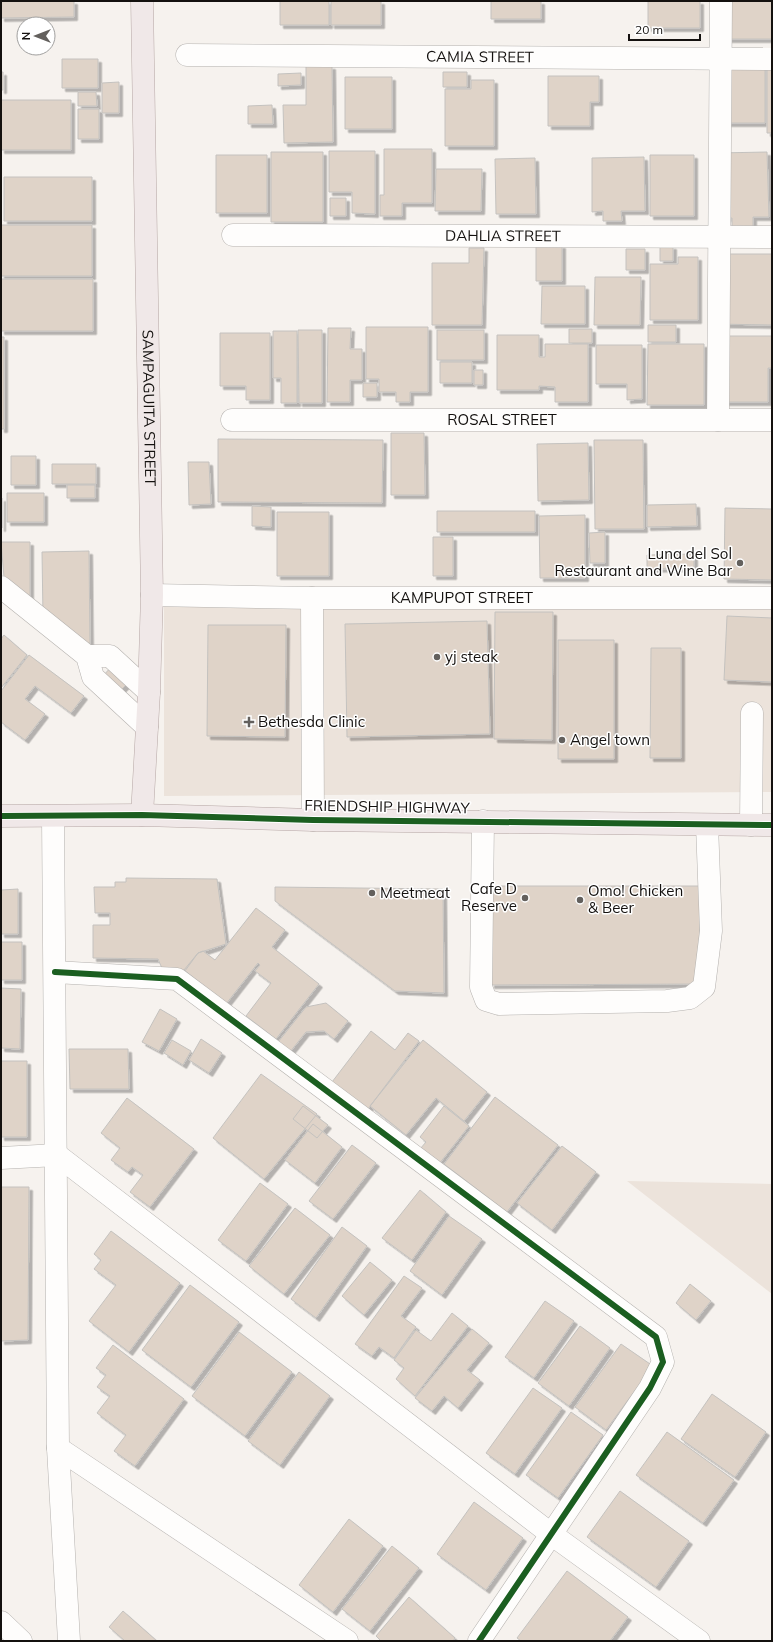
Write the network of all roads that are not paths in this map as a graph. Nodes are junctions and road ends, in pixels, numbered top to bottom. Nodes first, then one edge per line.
1 (142, 1) edge
2 (721, 1) edge
3 (187, 55) dead end
4 (721, 58) junction
5 (772, 59) edge
6 (233, 235) dead end
7 (720, 237) junction
8 (772, 237) edge
9 (232, 420) dead end
10 (718, 420) junction
11 (772, 420) edge
12 (1, 587) edge
13 (152, 595) junction
14 (312, 598) junction
15 (772, 598) edge
16 (87, 656) junction
17 (149, 692) junction
18 (752, 713) dead end
19 (148, 727) junction
20 (142, 815) junction
21 (1, 816) edge
22 (53, 816) junction
23 (313, 820) junction
24 (482, 822) junction
25 (706, 825) junction
26 (762, 825) edge
27 (55, 972) junction
28 (57, 1155) junction
29 (1, 1158) edge
30 (58, 1448) junction
31 (551, 1534) junction
32 (1, 1622) edge
33 (21, 1641) edge
34 (69, 1641) edge
35 (347, 1641) edge
36 (479, 1641) edge
37 (699, 1641) edge

1 - 13 main road, SAMPAGUITA STREET
2 - 4 street
3 - 4 street, CAMIA STREET
4 - 5 street, CAMIA STREET
4 - 7 street
6 - 7 street, DAHLIA STREET
7 - 8 street, DAHLIA STREET
7 - 10 street
9 - 10 street, ROSAL STREET
10 - 11 street, ROSAL STREET
12 - 16 street
13 - 14 street, KAMPUPOT STREET
13 - 17 main road, SAMPAGUITA STREET
14 - 15 street, KAMPUPOT STREET
14 - 23 street
16 - 17 street
16 - 19 street
17 - 19 main road, SAMPAGUITA STREET
18 - 26 street
19 - 20 main road, SAMPAGUITA STREET
20 - 22 main road, FRIENDSHIP HIGHWAY
20 - 23 main road, FRIENDSHIP HIGHWAY
21 - 22 main road, FRIENDSHIP HIGHWAY
22 - 27 street
23 - 24 main road, FRIENDSHIP HIGHWAY
24 - 25 main road, FRIENDSHIP HIGHWAY
24 - 25 street
25 - 26 main road, FRIENDSHIP HIGHWAY
27 - 28 street
27 - 31 street
28 - 29 street
28 - 30 street
28 - 31 street
30 - 34 street
30 - 35 street
31 - 36 street
31 - 37 street
32 - 33 street

